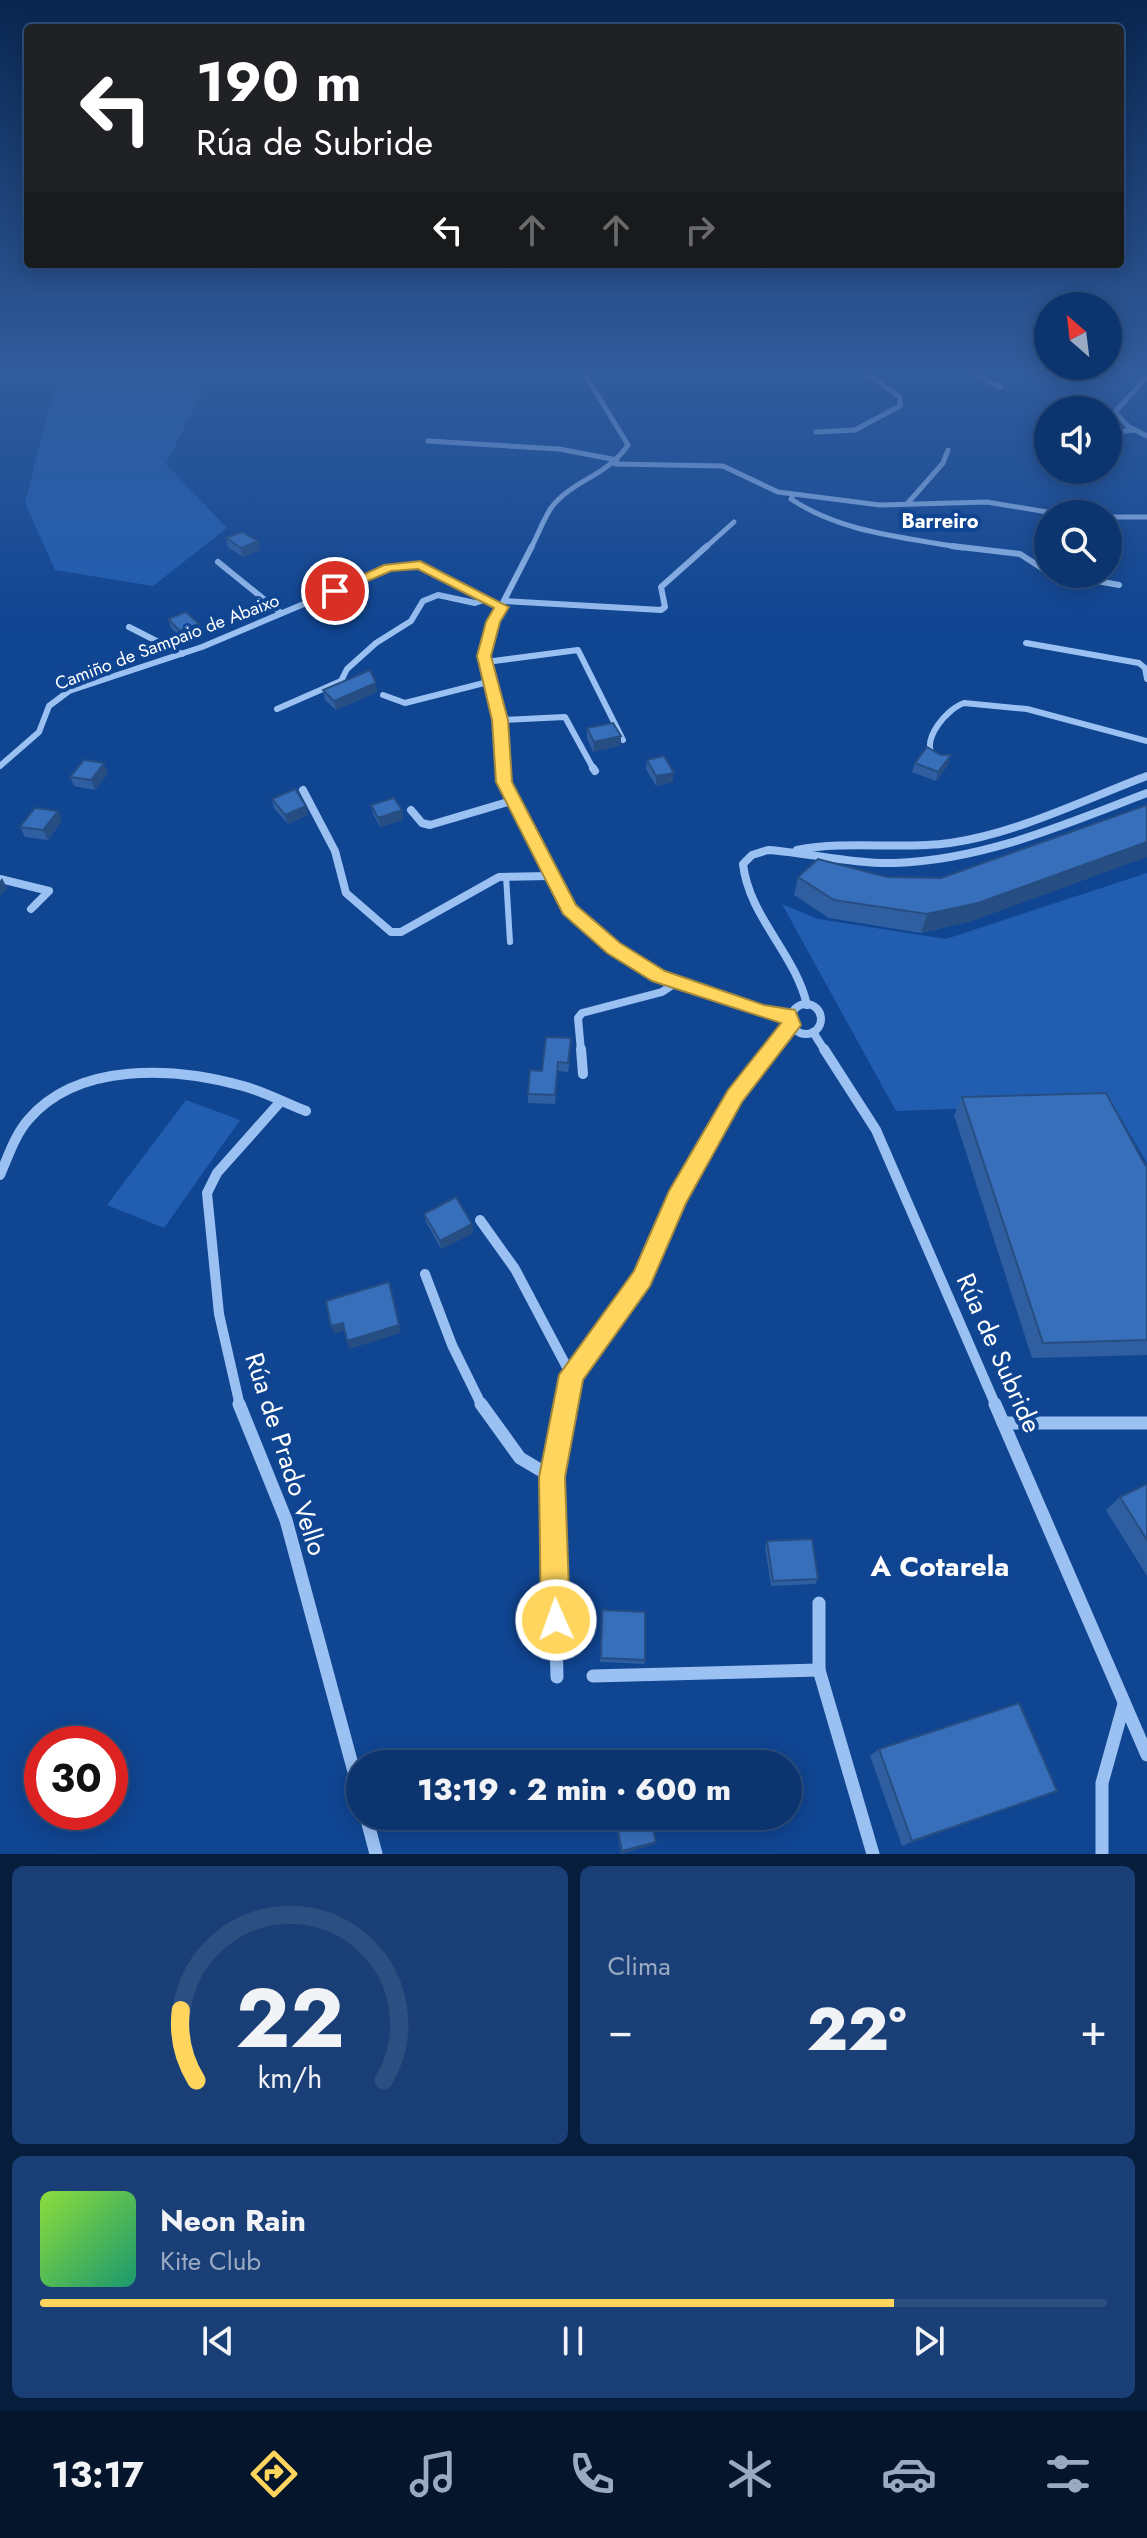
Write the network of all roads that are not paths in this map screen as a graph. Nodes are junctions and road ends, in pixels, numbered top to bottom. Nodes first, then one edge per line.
1 (598, 458) edge
2 (621, 458) edge
3 (945, 458) edge
4 (616, 462) junction
5 (793, 495) junction
6 (907, 505) junction
7 (1034, 510) edge
8 (1122, 517) edge
9 (1147, 517) edge
10 (734, 522) dead end
11 (218, 562) dead end
12 (1034, 563) edge
13 (487, 599) junction
14 (504, 604) junction
15 (281, 613) junction
16 (129, 627) dead end
17 (1026, 643) dead end
18 (183, 654) junction
19 (486, 662) junction
20 (1147, 679) edge
21 (492, 681) junction
22 (383, 695) dead end
23 (277, 709) dead end
24 (500, 720) junction
25 (623, 740) edge
26 (1147, 741) edge
27 (940, 759) edge
28 (0, 766) edge
29 (595, 771) dead end
30 (1147, 776) edge
31 (303, 790) dead end
32 (1147, 793) edge
33 (511, 801) junction
34 (411, 810) dead end
35 (792, 851) junction
36 (506, 876) junction
37 (551, 876) junction
38 (0, 879) edge
39 (31, 909) dead end
40 (510, 942) dead end
41 (677, 982) junction
42 (807, 1005) junction
43 (790, 1020) junction
44 (813, 1032) junction
45 (583, 1074) dead end
46 (281, 1101) junction
47 (306, 1111) dead end
48 (0, 1175) edge
49 (480, 1220) dead end
50 (425, 1274) dead end
51 (571, 1375) junction
52 (1003, 1423) junction
53 (1147, 1423) edge
54 (552, 1477) junction
55 (819, 1603) dead end
56 (819, 1670) junction
57 (593, 1676) dead end
58 (557, 1677) dead end
59 (1125, 1703) junction
60 (348, 1750) edge
61 (1147, 1755) edge
62 (370, 1830) edge
63 (376, 1854) edge
64 (873, 1854) edge
65 (1102, 1854) edge

1 - 4 street
2 - 4 street
3 - 6 street
4 - 5 street
4 - 14 street
5 - 6 street
5 - 12 street
6 - 7 street
8 - 9 street
10 - 14 street
11 - 15 street
13 - 14 street, Camiño de Sampaio de Abaixo
13 - 15 street, Camiño de Sampaio de Abaixo
13 - 23 street
14 - 19 street
15 - 18 street, Camiño de Sampaio de Abaixo
16 - 18 street
17 - 20 street
18 - 28 street, Camiño de Sampaio de Abaixo
19 - 21 street
19 - 25 street
21 - 22 street
21 - 24 street
24 - 29 street
24 - 33 street
26 - 27 street
30 - 35 street
31 - 36 street
32 - 35 street
33 - 34 street
33 - 37 street
35 - 42 street
36 - 37 street
36 - 40 lane
37 - 41 street
38 - 39 street
41 - 43 street
41 - 45 street
42 - 43 street
42 - 44 street
43 - 44 street
43 - 51 street
44 - 52 street, Rúa de Subride
46 - 47 street
46 - 48 street
46 - 60 street, Rúa de Prado Vello
49 - 51 street
50 - 54 street
51 - 54 street
52 - 53 street
52 - 59 street, Rúa de Subride
54 - 58 street
55 - 56 street
56 - 57 street
56 - 64 street
59 - 61 street, Rúa de Subride
59 - 65 street
62 - 63 street

